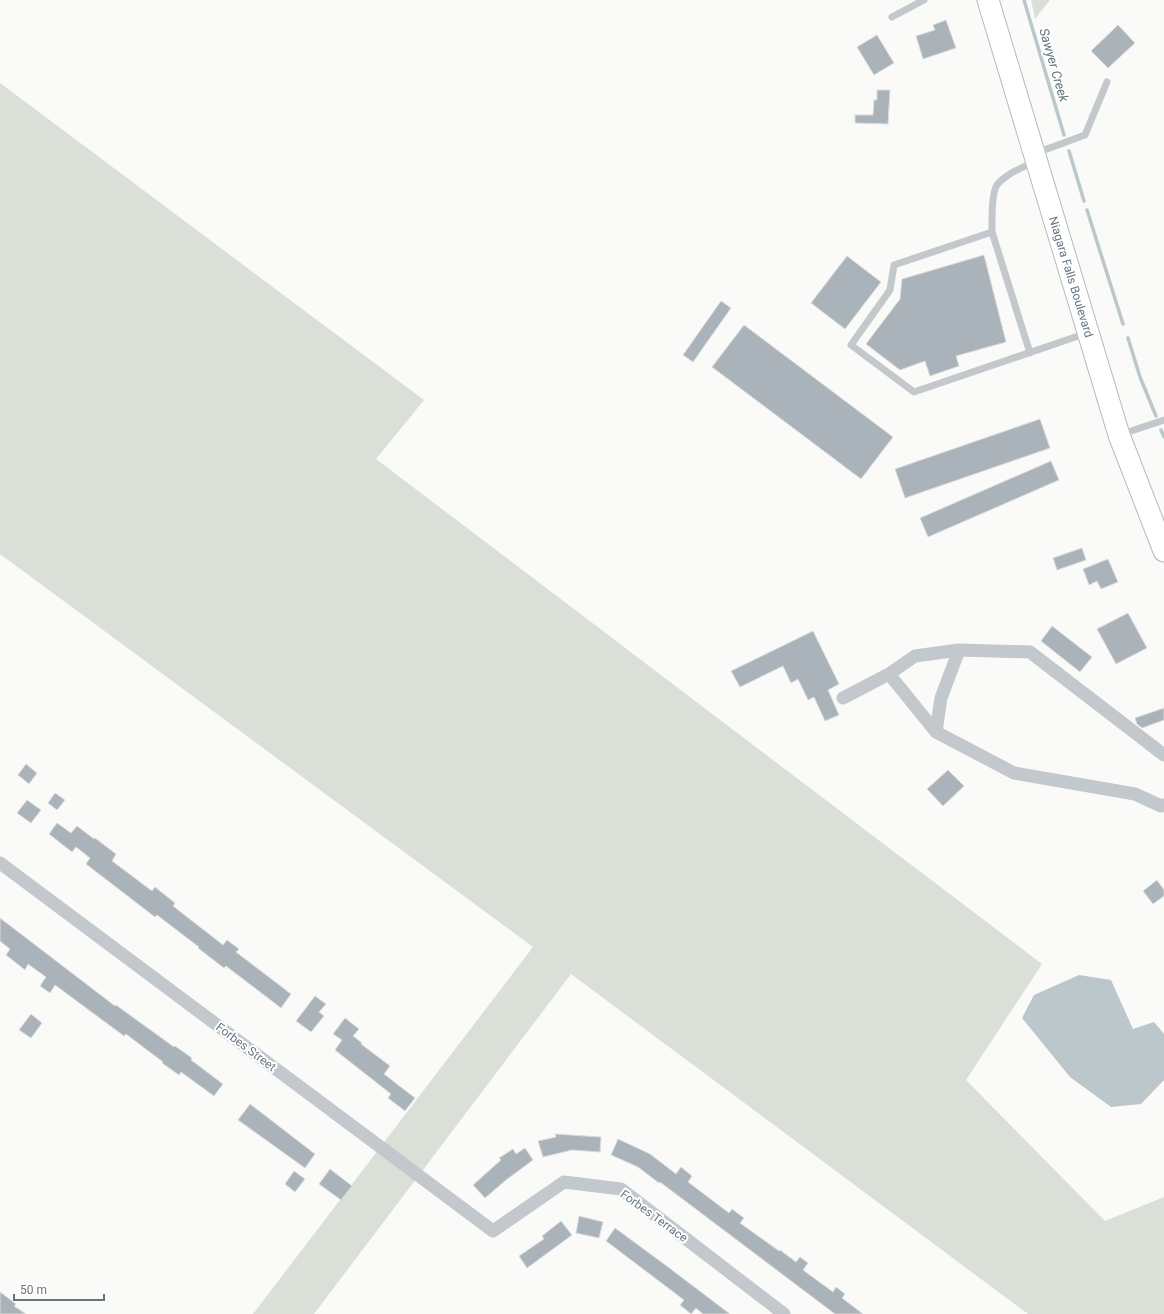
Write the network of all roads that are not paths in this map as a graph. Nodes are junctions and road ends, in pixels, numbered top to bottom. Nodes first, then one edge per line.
1 (924, 0) edge
2 (988, 0) edge
3 (892, 18) dead end
4 (1107, 82) dead end
5 (1035, 157) junction
6 (992, 232) junction
7 (1088, 333) junction
8 (1030, 353) junction
9 (1164, 420) edge
10 (1119, 435) junction
11 (1164, 551) edge
12 (959, 650) junction
13 (889, 674) junction
14 (843, 698) dead end
15 (936, 732) junction
16 (1164, 755) edge
17 (1164, 805) edge
18 (0, 863) edge
19 (493, 1231) joint
20 (784, 1314) edge

1 - 3 lane
2 - 5 main road, Niagara Falls Boulevard
4 - 5 lane
5 - 6 lane
5 - 7 main road, Niagara Falls Boulevard
6 - 8 lane
6 - 8 lane
7 - 8 lane
7 - 10 main road, Niagara Falls Boulevard
9 - 10 lane
10 - 11 main road, Niagara Falls Boulevard
12 - 13 street
12 - 15 street
12 - 16 street
13 - 14 street
13 - 15 street
15 - 17 street
18 - 19 street, Forbes Street
19 - 20 street, Forbes Terrace

